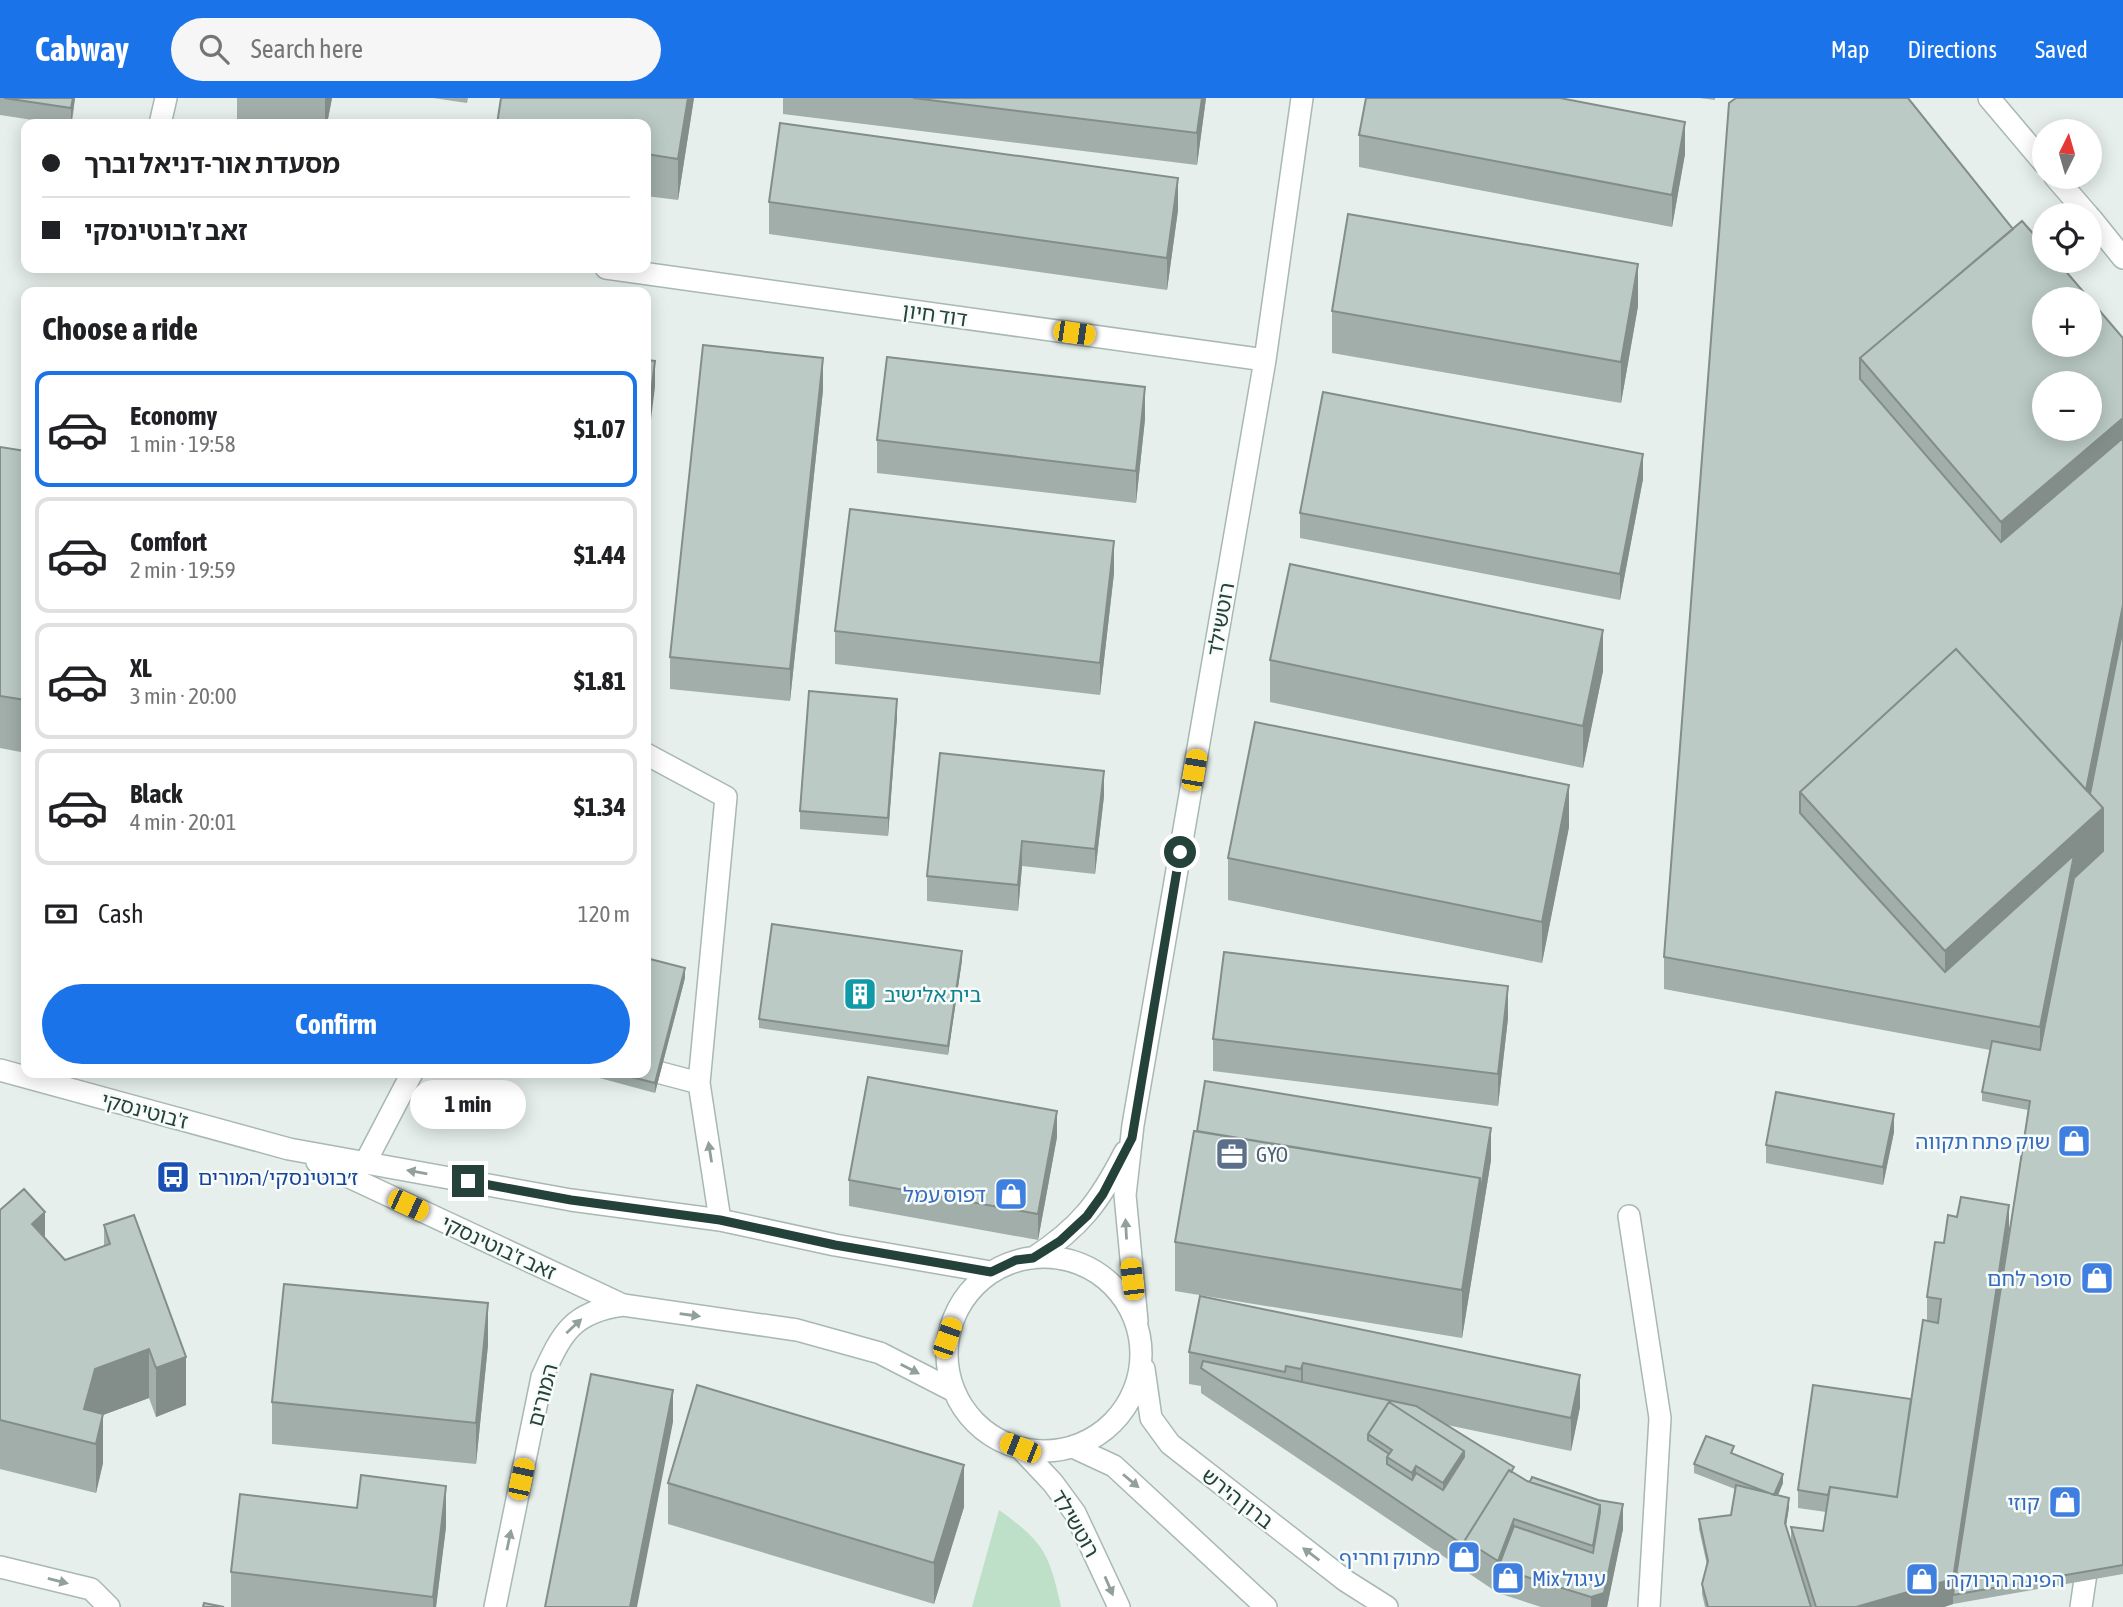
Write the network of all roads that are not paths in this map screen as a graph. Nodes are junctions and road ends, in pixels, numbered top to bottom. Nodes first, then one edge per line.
1 (166, 98) edge
2 (1301, 98) edge
3 (1989, 98) edge
4 (161, 119) edge
5 (2032, 149) edge
6 (2065, 189) edge
7 (2077, 203) edge
8 (2102, 232) edge
9 (2123, 258) edge
10 (642, 273) edge
11 (1265, 360) junction
12 (651, 757) edge
13 (0, 1070) edge
14 (651, 1070) edge
15 (21, 1076) edge
16 (29, 1078) edge
17 (409, 1078) edge
18 (699, 1083) junction
19 (1132, 1138) junction
20 (289, 1149) junction
21 (365, 1163) junction
22 (1629, 1216) dead end
23 (720, 1220) junction
24 (1033, 1258) junction
25 (991, 1272) junction
26 (623, 1305) junction
27 (1136, 1321) junction
28 (1142, 1353) junction
29 (954, 1391) junction
30 (1073, 1447) junction
31 (1020, 1448) junction
32 (2091, 1538) edge
33 (0, 1567) edge
34 (109, 1607) edge
35 (495, 1607) edge
36 (1118, 1607) edge
37 (1266, 1607) edge
38 (1387, 1607) edge
39 (1649, 1607) edge
40 (2081, 1607) edge

1 - 4 street
2 - 11 street, רוטשילד
3 - 5 street
6 - 7 street
8 - 9 street
10 - 11 street, דוד חיון
11 - 19 street, רוטשילד
12 - 18 street
13 - 15 street, ז'בוטינסקי
14 - 18 street
16 - 20 street, ז'בוטינסקי
17 - 21 street
23 -> 18 street
19 - 24 street, רוטשילד
27 -> 19 street, רוטשילד
20 - 21 street, זאב ז'בוטינסקי
20 - 26 street, זאב ז'בוטינסקי
23 -> 21 street, זאב ז'בוטינסקי
22 - 39 street
23 - 25 street, זאב ז'בוטינסקי
24 - 25 street
24 - 27 street
25 - 29 street
26 -> 29 street, זאב ז'בוטינסקי
35 -> 26 street, המורים
27 - 28 street
28 - 30 street
38 -> 28 street, ברון הירש
29 - 31 street
30 - 31 street
30 -> 37 street
31 -> 36 street, רוטשילד
32 - 40 street
33 -> 34 street

